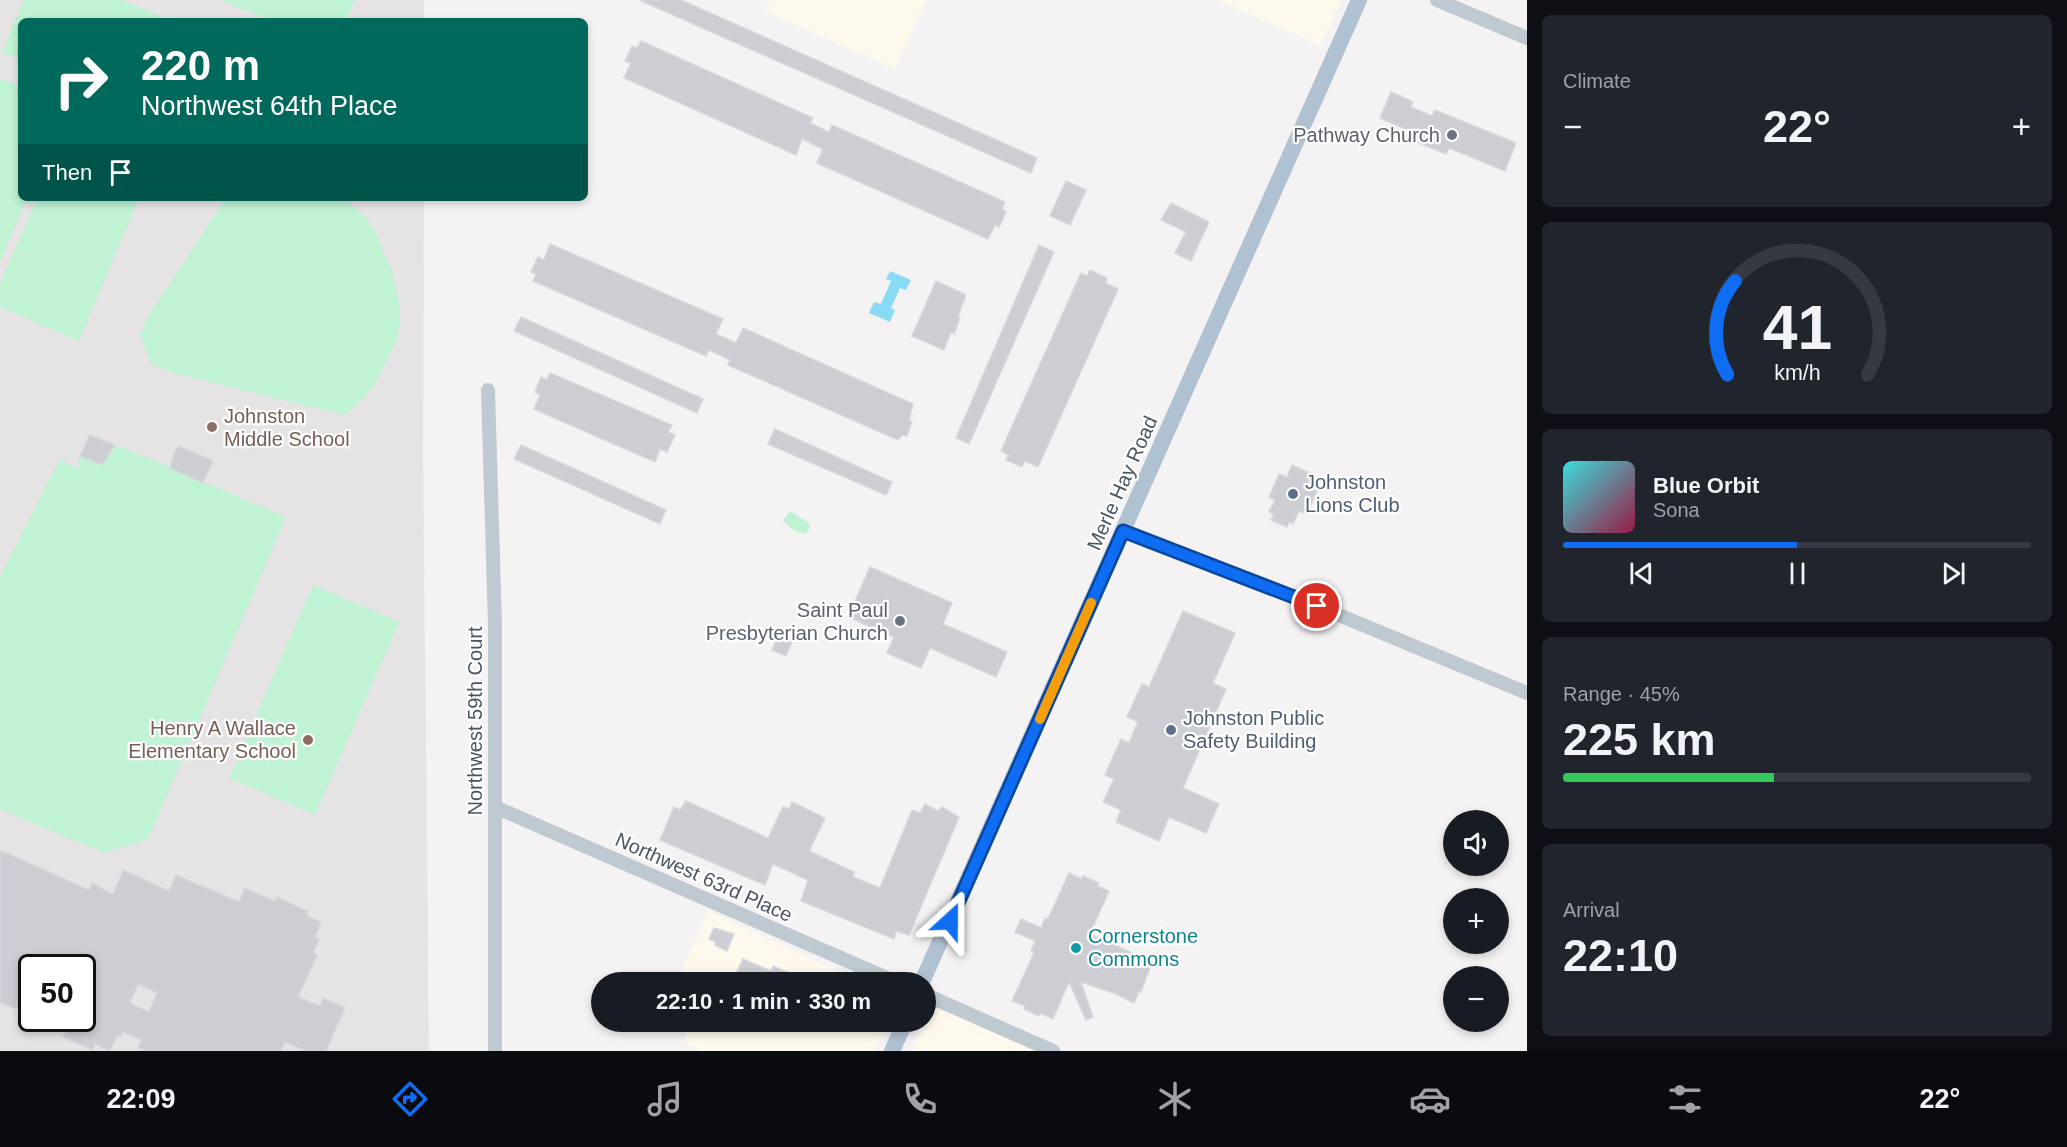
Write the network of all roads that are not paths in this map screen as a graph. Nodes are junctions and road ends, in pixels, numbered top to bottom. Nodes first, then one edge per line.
1 (1359, 0) edge
2 (1437, 0) edge
3 (1527, 38) edge
4 (488, 390) dead end
5 (1123, 531) junction
6 (1527, 693) edge
7 (495, 807) junction
8 (873, 972) edge
9 (926, 972) edge
10 (936, 999) edge
11 (901, 1032) edge
12 (495, 1051) edge
13 (892, 1051) edge
14 (1053, 1051) edge

1 - 5 main road, Merle Hay Road
2 - 3 street
4 - 7 street, Northwest 59th Court
5 - 6 street
5 - 9 main road, Merle Hay Road
7 - 8 street, Northwest 63rd Place
7 - 12 street, Northwest 59th Court
10 - 14 street
11 - 13 main road

